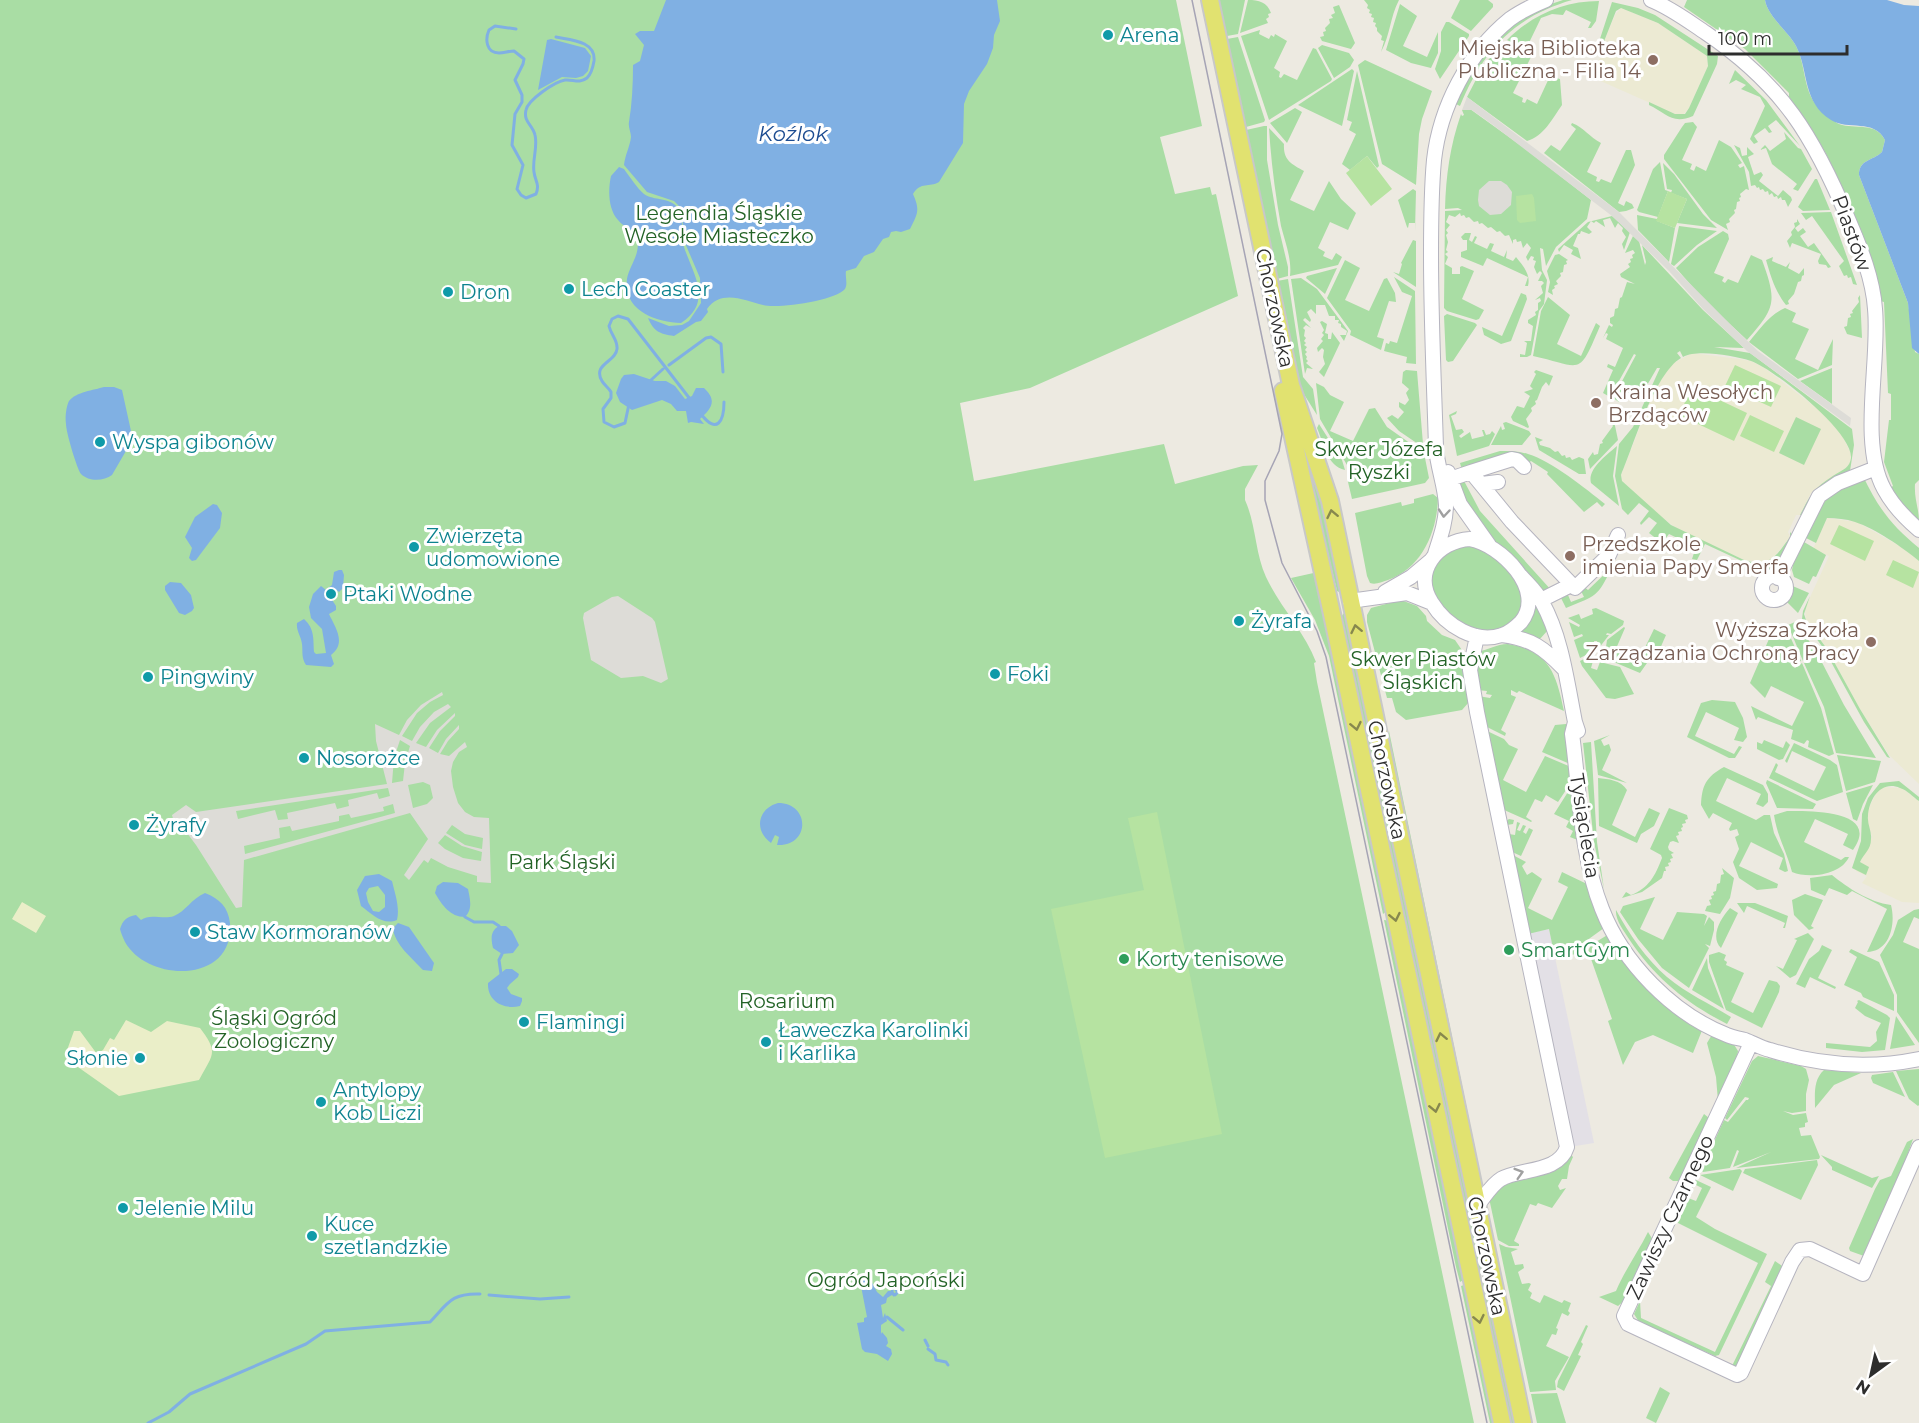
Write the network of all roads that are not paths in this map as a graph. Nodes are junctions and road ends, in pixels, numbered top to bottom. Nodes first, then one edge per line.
1 (1201, 0) edge
2 (1210, 0) edge
3 (1546, 0) edge
4 (1651, 0) edge
5 (1438, 435) junction
6 (1524, 467) dead end
7 (1876, 468) junction
8 (1471, 472) junction
9 (1450, 479) junction
10 (1498, 482) dead end
11 (1482, 483) junction
12 (1919, 531) edge
13 (1618, 535) dead end
14 (1489, 545) junction
15 (1433, 558) junction
16 (1521, 576) junction
17 (1778, 578) dead end
18 (1571, 585) junction
19 (1327, 587) junction
20 (1377, 596) junction
21 (1541, 600) junction
22 (1350, 601) junction
23 (1432, 603) junction
24 (1335, 628) junction
25 (1502, 635) junction
26 (1477, 636) junction
27 (1556, 639) junction
28 (1542, 648) junction
29 (1565, 670) junction
30 (1748, 1042) junction
31 (1919, 1059) edge
32 (1919, 1148) edge
33 (1476, 1208) junction
34 (1491, 1274) junction
35 (1471, 1278) junction
36 (1502, 1423) edge
37 (1523, 1423) edge

1 - 19 main road, Chorzowska
22 -> 2 main road, Chorzowska
3 - 5 street
4 - 7 street, Piastów
5 - 9 street
5 -> 15 street
6 - 8 street
7 - 12 street, Piastów
7 - 17 street
8 - 9 street
8 - 11 street
9 - 14 street
10 - 11 street
11 - 18 street
13 - 18 street
14 - 15 street
14 - 16 street
15 - 20 street
15 - 23 street
16 - 21 street, Tysiąclecia
16 - 25 street
18 - 21 street
19 - 22 main road
19 - 24 main road, Chorzowska
20 - 22 street
20 - 23 street
21 - 27 street, Tysiąclecia
22 - 24 main road
33 -> 22 main road, Chorzowska
23 - 26 street
24 -> 35 main road, Chorzowska
25 - 26 street
25 - 28 street
33 -> 26 street
27 - 28 street
27 - 29 street, Tysiąclecia
28 - 29 street
29 - 30 street, Tysiąclecia
30 - 31 street, Tysiąclecia
30 - 32 street, Zawiszy Czarnego
33 - 34 main road, Chorzowska
34 - 35 main road
34 - 37 main road, Chorzowska
35 -> 36 main road, Chorzowska

